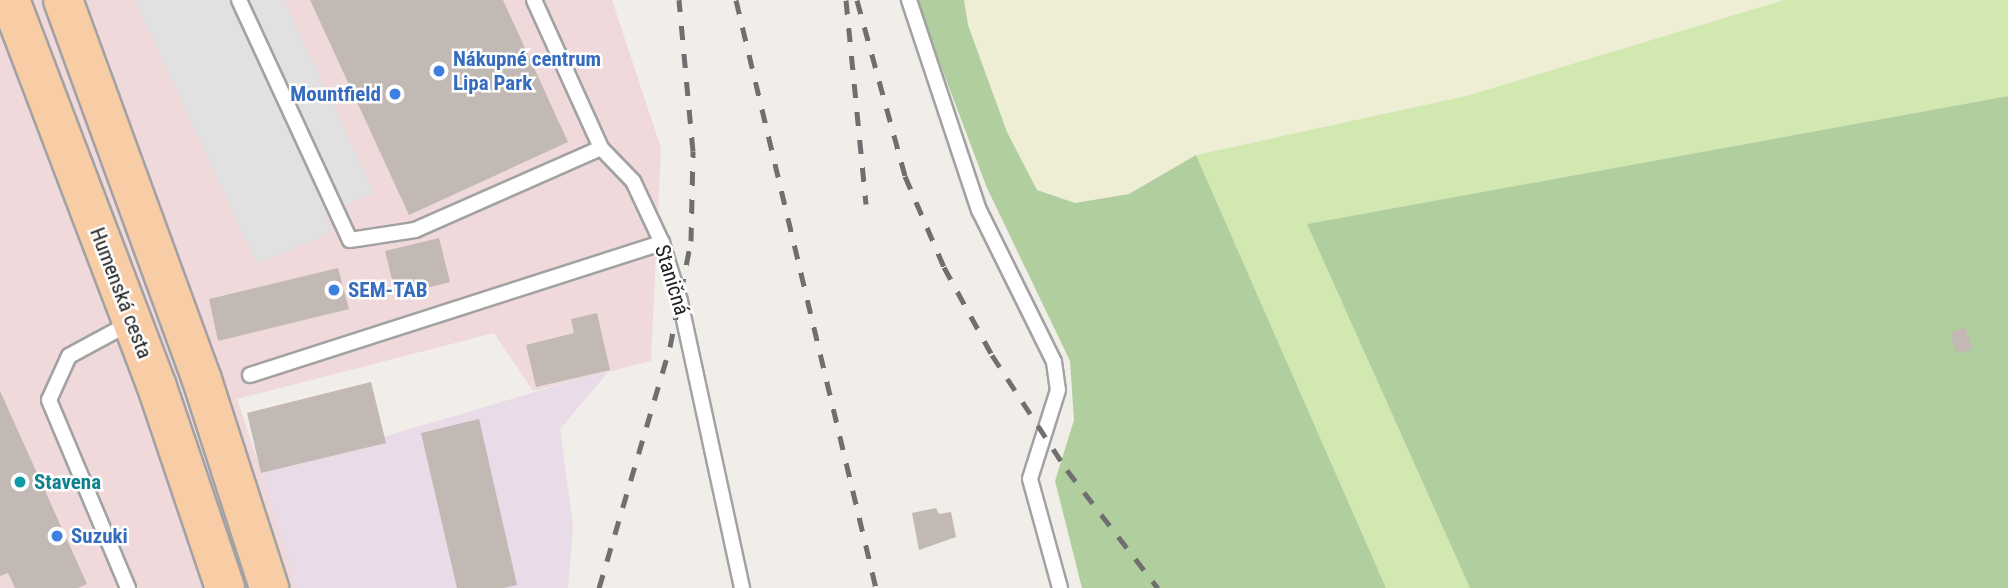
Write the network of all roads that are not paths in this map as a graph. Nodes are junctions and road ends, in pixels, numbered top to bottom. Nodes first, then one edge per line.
1 (10, 0) edge
2 (239, 0) edge
3 (534, 0) edge
4 (909, 0) edge
5 (64, 1) edge
6 (601, 148) junction
7 (662, 243) junction
8 (132, 322) junction
9 (250, 375) dead end
10 (128, 588) edge
11 (225, 588) edge
12 (268, 588) edge
13 (742, 588) edge
14 (1060, 588) edge

1 - 8 main road, Humenská cesta
2 - 6 lane
3 - 6 lane, Staničná
4 - 14 lane
5 - 12 main road, Humenská cesta
6 - 7 lane, Staničná
7 - 9 lane
7 - 13 lane, Staničná
8 - 10 lane
8 - 11 main road, Humenská cesta

